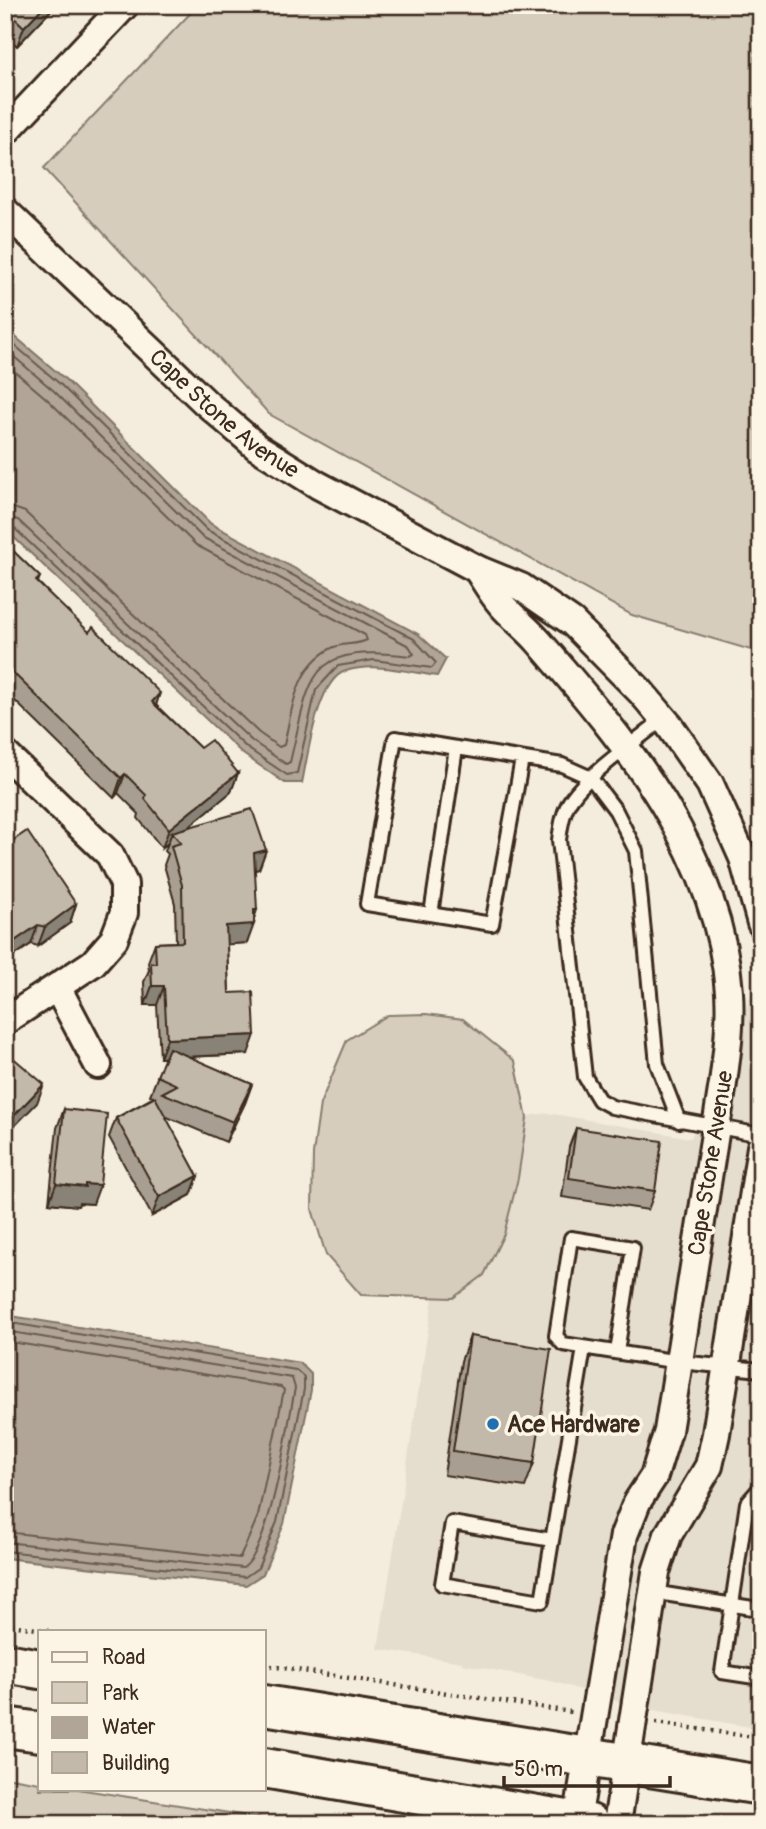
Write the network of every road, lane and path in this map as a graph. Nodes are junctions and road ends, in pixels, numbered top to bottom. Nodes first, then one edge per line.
1 (125, 5) edge
2 (5, 132) edge
3 (5, 211) edge
4 (477, 569) junction
5 (664, 719) junction
6 (456, 748) junction
7 (626, 751) junction
8 (5, 754) edge
9 (522, 758) junction
10 (591, 778) junction
11 (431, 914) junction
12 (761, 923) edge
13 (57, 987) junction
14 (5, 1021) edge
15 (98, 1065) dead end
16 (679, 1121) junction
17 (716, 1127) junction
18 (761, 1135) edge
19 (761, 1147) edge
20 (584, 1348) junction
21 (617, 1352) junction
22 (679, 1362) junction
23 (726, 1364) junction
24 (761, 1370) edge
25 (761, 1487) edge
26 (551, 1540) junction
27 (652, 1592) junction
28 (761, 1604) edge
29 (730, 1605) junction
30 (5, 1625) edge
31 (42, 1630) edge
32 (5, 1663) edge
33 (266, 1665) edge
34 (38, 1669) edge
35 (761, 1678) edge
36 (266, 1705) edge
37 (563, 1711) dead end
38 (647, 1722) dead end
39 (5, 1727) edge
40 (38, 1732) edge
41 (761, 1738) edge
42 (587, 1756) junction
43 (626, 1762) junction
44 (266, 1768) edge
45 (761, 1785) edge
46 (583, 1822) edge
47 (617, 1824) edge

1 - 2 street
3 - 4 street, Cape Stone Avenue
4 - 5 street, Cape Stone Avenue
4 - 7 street, Cape Stone Avenue
5 - 7 lane
5 - 12 street, Cape Stone Avenue
6 - 9 lane
6 - 11 lane
6 - 11 lane
7 - 10 lane
7 - 17 street, Cape Stone Avenue
8 - 13 street
9 - 10 lane
9 - 11 lane
10 - 16 lane
10 - 16 lane
13 - 14 street
13 - 15 street
16 - 17 lane
17 - 18 lane
17 - 22 street, Cape Stone Avenue
19 - 23 street, Cape Stone Avenue
20 - 21 lane
20 - 21 lane
20 - 26 lane
21 - 22 lane
22 - 23 lane
22 - 42 street, Cape Stone Avenue
23 - 24 lane
23 - 27 street, Cape Stone Avenue
25 - 29 lane
26 - 26 lane
27 - 29 lane
27 - 43 street, Cape Stone Avenue
28 - 29 lane
29 - 35 lane
30 - 31 path
32 - 34 main road
33 - 37 path
36 - 42 main road
38 - 41 path
39 - 40 main road
42 - 43 main road
42 - 46 street, Cape Stone Avenue
43 - 45 main road
43 - 47 street, Cape Stone Avenue
44 - 46 main road

